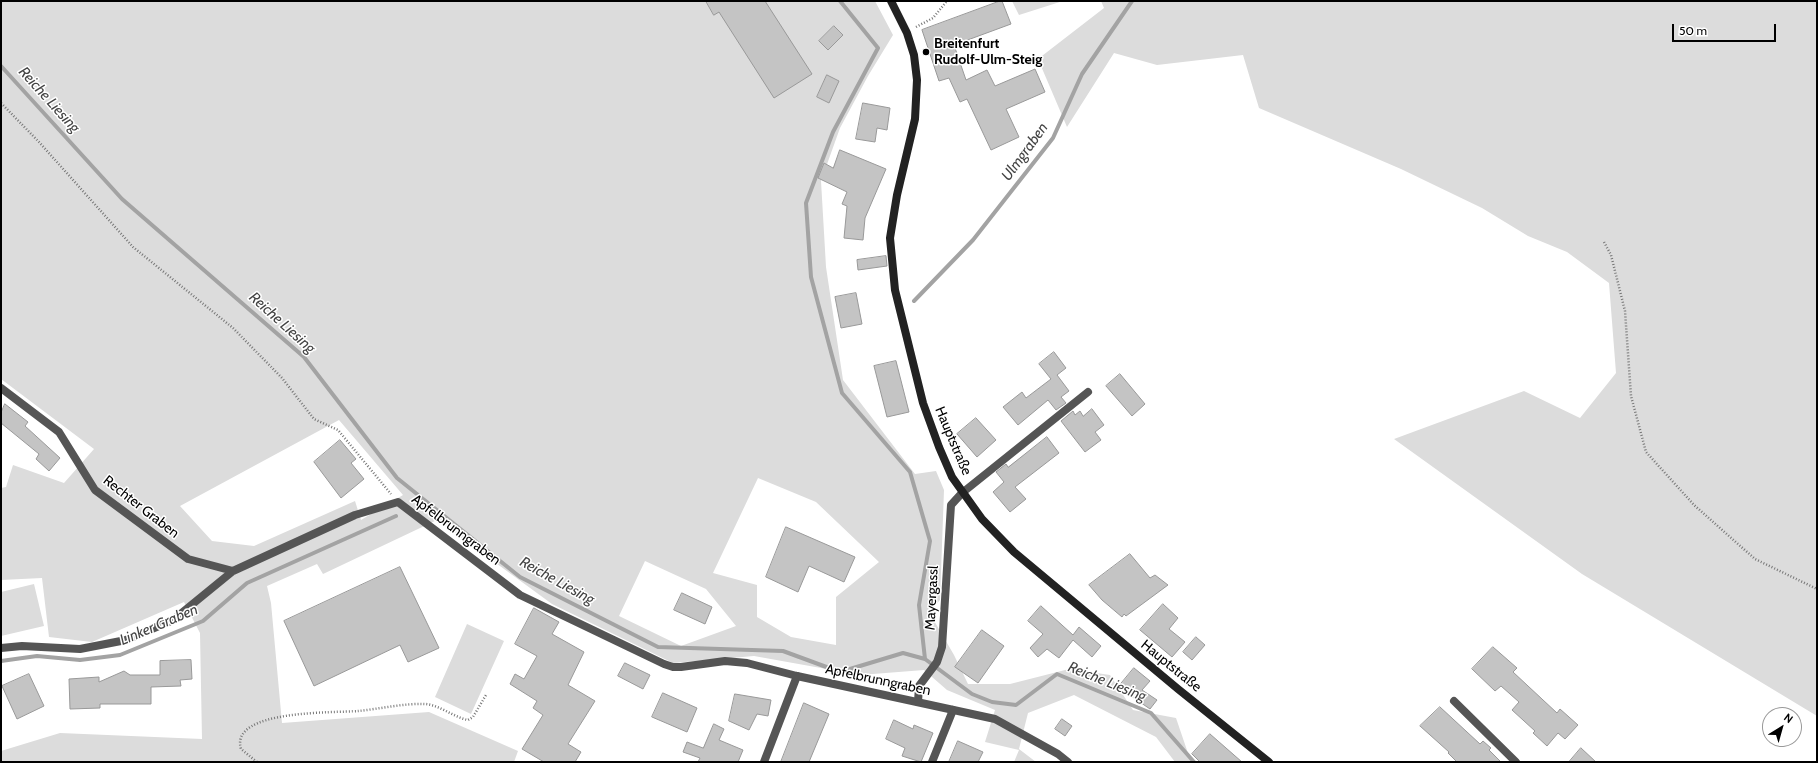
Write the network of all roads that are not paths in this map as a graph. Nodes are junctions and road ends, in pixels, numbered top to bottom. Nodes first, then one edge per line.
1 (891, 1) edge
2 (1, 388) edge
3 (1088, 392) dead end
4 (962, 493) junction
5 (233, 571) junction
6 (1, 648) edge
7 (797, 676) junction
8 (1454, 701) dead end
9 (918, 702) junction
10 (953, 710) junction
11 (764, 762) edge
12 (932, 762) edge
13 (1068, 762) edge
14 (1269, 762) edge
15 (1516, 762) edge

1 - 4 main road, Hauptstraße
2 - 5 street, Rechter Graben
3 - 4 street, Mayergassl
4 - 9 street, Mayergassl
4 - 14 main road, Hauptstraße
5 - 6 street
5 - 7 street, Apfelbrunngraben
7 - 9 street, Apfelbrunngraben
7 - 11 street
8 - 15 street
9 - 10 street, Apfelbrunngraben
10 - 12 street
10 - 13 street, Apfelbrunngraben

